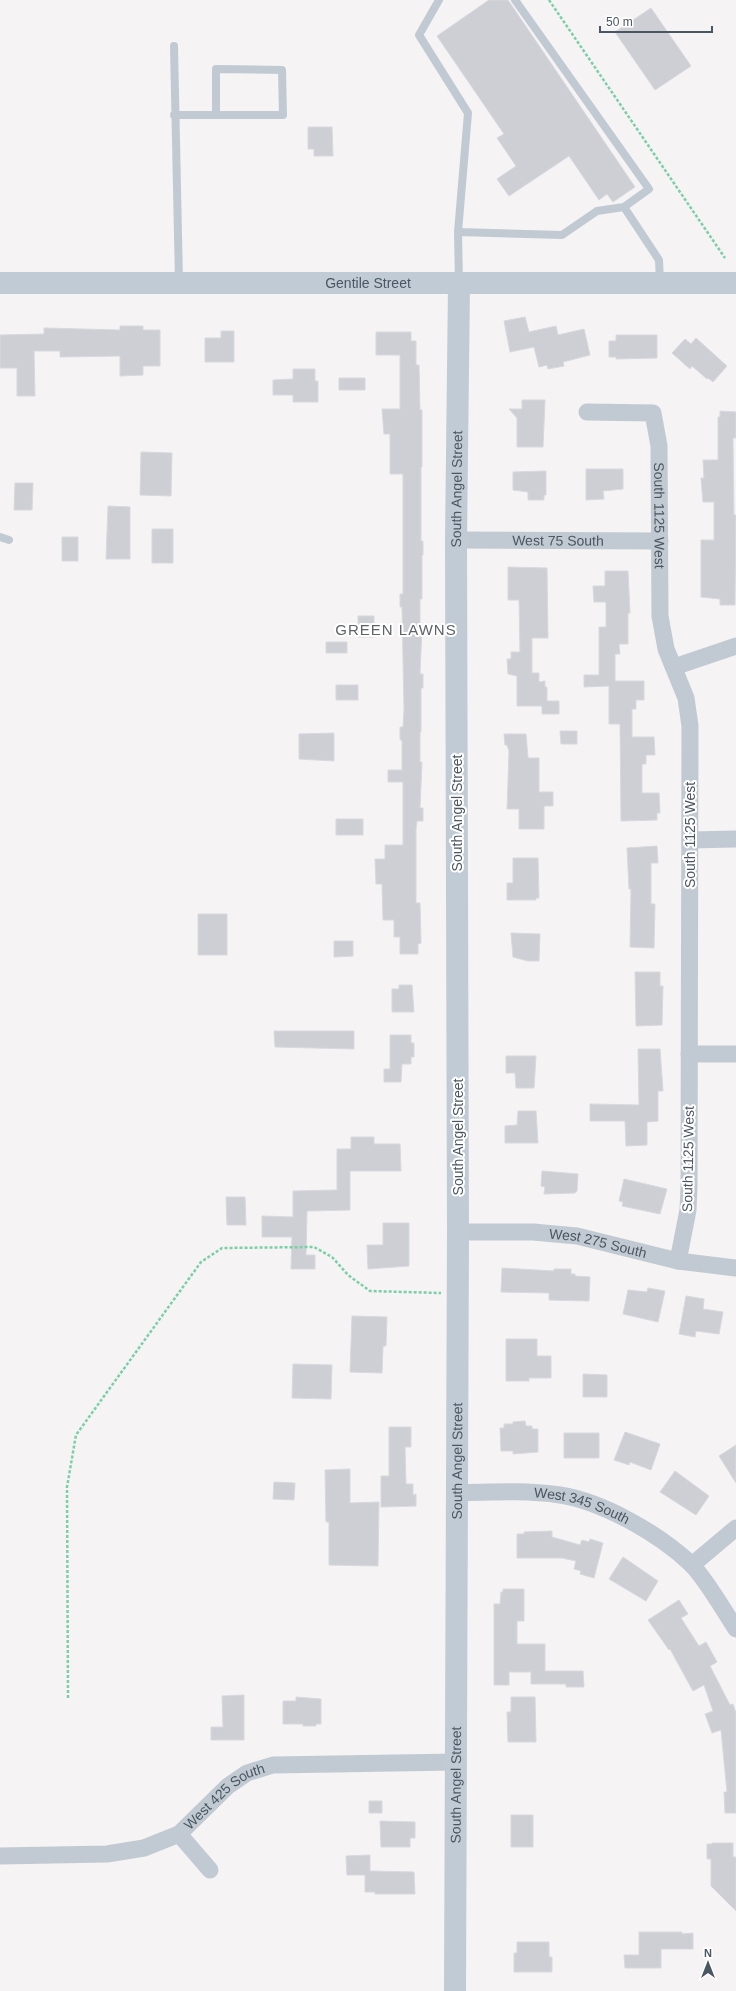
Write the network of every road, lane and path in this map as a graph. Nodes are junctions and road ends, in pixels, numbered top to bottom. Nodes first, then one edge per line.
1 (439, 0) edge
2 (515, 0) edge
3 (549, 0) edge
4 (174, 46) dead end
5 (216, 114) junction
6 (174, 115) junction
7 (624, 207) junction
8 (458, 232) junction
9 (725, 258) dead end
10 (0, 283) edge
11 (179, 283) junction
12 (660, 283) junction
13 (736, 283) edge
14 (459, 284) junction
15 (587, 412) dead end
16 (0, 537) edge
17 (10, 540) dead end
18 (456, 540) junction
19 (660, 541) junction
20 (736, 646) edge
21 (674, 667) junction
22 (736, 839) edge
23 (690, 840) junction
24 (689, 1054) junction
25 (736, 1054) edge
26 (458, 1232) junction
27 (678, 1261) junction
28 (736, 1268) edge
29 (458, 1293) junction
30 (457, 1493) junction
31 (736, 1528) edge
32 (692, 1565) junction
33 (736, 1629) edge
34 (68, 1698) dead end
35 (456, 1762) junction
36 (179, 1834) junction
37 (0, 1856) edge
38 (210, 1870) dead end
39 (455, 1991) edge

1 - 8 lane
2 - 7 lane
3 - 9 path
4 - 6 lane
5 - 5 lane
5 - 6 lane
6 - 11 lane
7 - 8 lane
7 - 12 lane
8 - 14 lane
10 - 11 main road, Gentile Street
11 - 14 main road, Gentile Street
12 - 13 main road, Gentile Street
12 - 14 main road, Gentile Street
14 - 18 main road, South Angel Street
15 - 19 street, South 1125 West
16 - 17 lane
18 - 19 street, West 75 South
18 - 26 main road, South Angel Street
19 - 21 street, South 1125 West
20 - 21 street
21 - 23 street, South 1125 West
22 - 23 street
23 - 24 street, South 1125 West
24 - 25 street
24 - 27 street, South 1125 West
26 - 27 street, West 275 South
26 - 29 main road, South Angel Street
27 - 28 street, West 275 South
29 - 30 main road, South Angel Street
29 - 34 path
30 - 32 street, West 345 South
30 - 35 main road, South Angel Street
31 - 32 street
32 - 33 street
35 - 36 street, West 425 South
35 - 39 main road, South Angel Street
36 - 37 street, West 425 South
36 - 38 street

